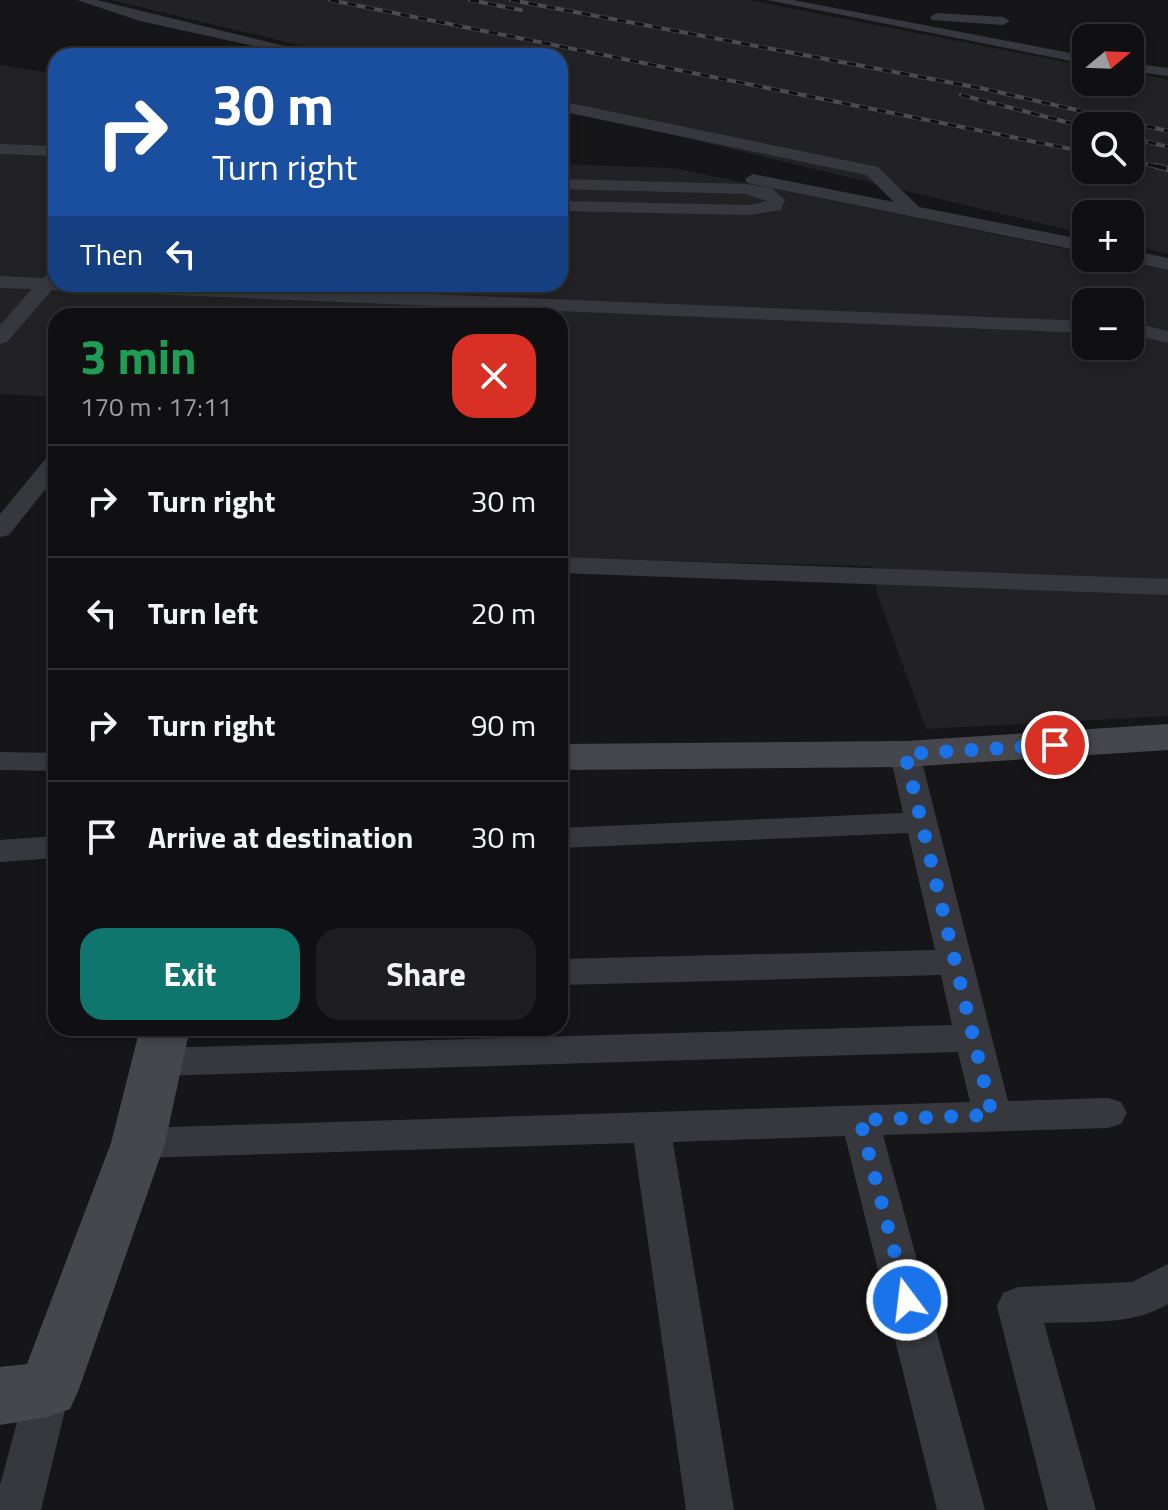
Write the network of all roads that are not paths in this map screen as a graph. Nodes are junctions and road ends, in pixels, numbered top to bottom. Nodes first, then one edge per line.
1 (83, 0) edge
2 (773, 0) edge
3 (833, 0) edge
4 (985, 0) edge
5 (798, 4) junction
6 (908, 17) junction
7 (1003, 21) junction
8 (282, 48) edge
9 (1013, 48) junction
10 (1072, 58) edge
11 (1144, 69) edge
12 (1168, 72) edge
13 (568, 108) edge
14 (0, 149) edge
15 (48, 151) edge
16 (716, 172) dead end
17 (568, 184) edge
18 (568, 206) edge
19 (912, 210) junction
20 (1072, 243) edge
21 (1144, 259) edge
22 (1168, 264) edge
23 (48, 279) edge
24 (0, 282) edge
25 (48, 284) edge
26 (414, 292) edge
27 (455, 293) edge
28 (1072, 326) edge
29 (1144, 331) edge
30 (1168, 337) edge
31 (0, 338) edge
32 (48, 471) edge
33 (0, 530) edge
34 (568, 565) edge
35 (1168, 587) edge
36 (1168, 737) edge
37 (905, 754) junction
38 (568, 757) edge
39 (0, 761) edge
40 (48, 762) edge
41 (921, 822) junction
42 (568, 838) edge
43 (48, 848) edge
44 (0, 851) edge
45 (955, 962) junction
46 (568, 972) edge
47 (973, 1038) junction
48 (161, 1045) edge
49 (1108, 1113) dead end
50 (992, 1115) junction
51 (860, 1120) junction
52 (651, 1126) junction
53 (138, 1143) junction
54 (1168, 1282) edge
55 (24, 1392) edge
56 (17, 1510) edge
57 (710, 1510) edge
58 (961, 1510) edge
59 (1072, 1510) edge

1 - 8 street
2 - 5 street
3 - 5 street
4 - 7 street
5 - 6 street
6 - 7 street
6 - 9 street
7 - 9 street
9 - 10 street
11 - 12 street
13 - 19 street
14 - 15 street
16 - 19 street
17 - 18 street
19 - 20 street
21 - 22 street
23 - 24 street
25 - 31 street
26 - 27 street
27 - 28 street
29 - 30 street
32 - 33 street
34 - 35 street
36 - 37 street
37 - 38 street
37 - 41 street
39 - 40 street
41 - 42 street
41 - 45 street
43 - 44 street
45 - 46 street
45 - 47 street
47 - 48 street
47 - 50 street
48 - 53 street
49 - 50 street
50 - 51 street
51 - 52 street
51 - 58 street
52 - 53 street
52 - 57 street
53 - 55 street
54 - 59 street
55 - 56 street

